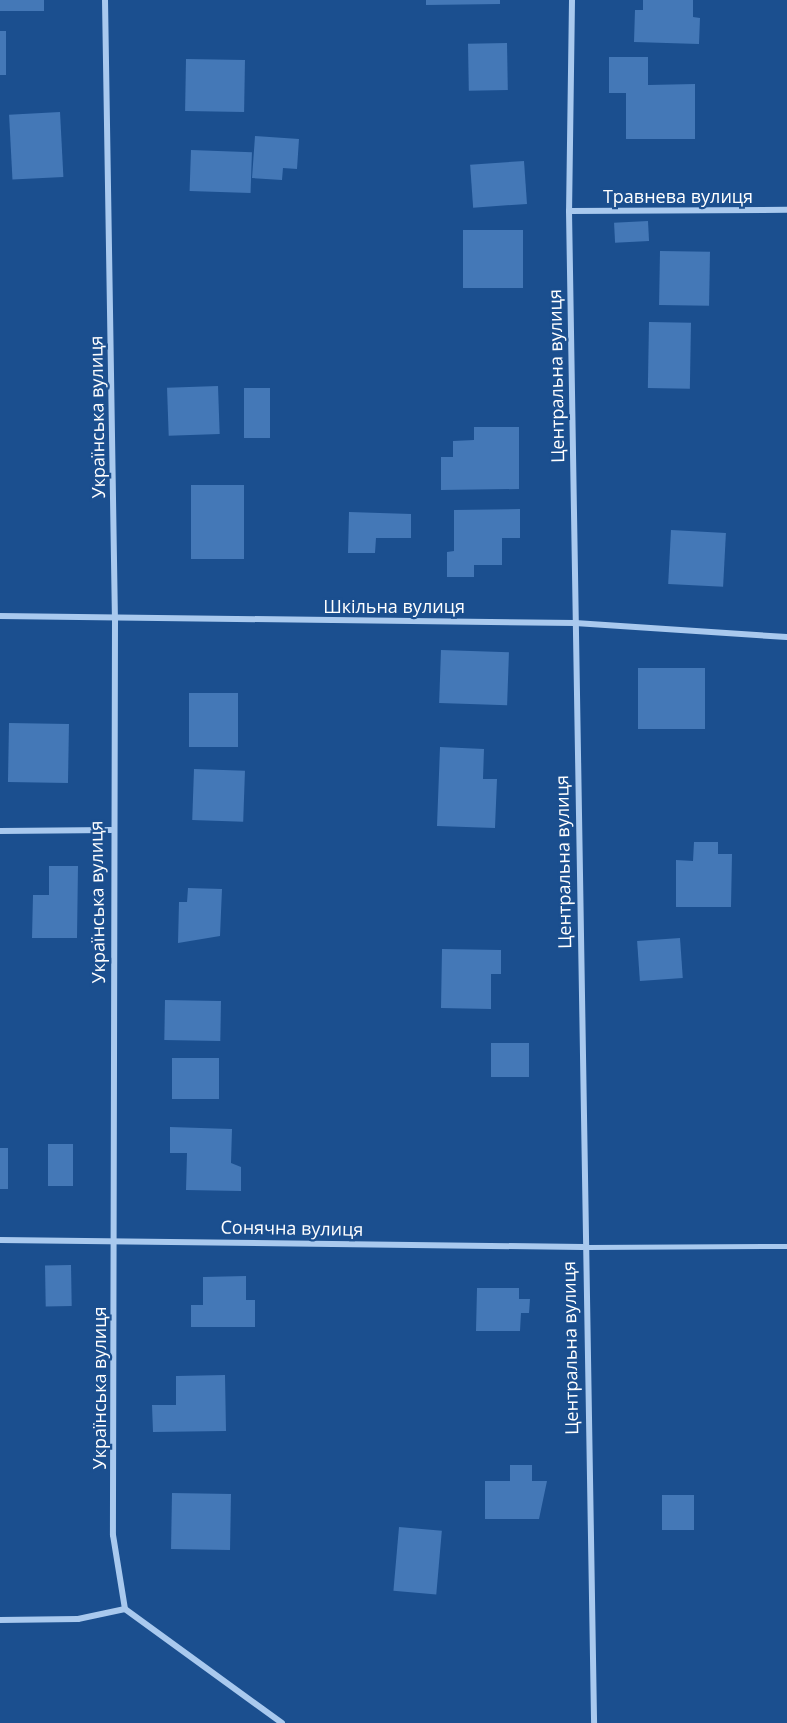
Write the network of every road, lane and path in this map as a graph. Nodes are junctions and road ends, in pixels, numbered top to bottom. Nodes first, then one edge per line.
1 (105, 0) edge
2 (572, 0) edge
3 (787, 210) edge
4 (569, 211) junction
5 (0, 616) edge
6 (116, 620) junction
7 (575, 623) junction
8 (787, 637) edge
9 (111, 830) junction
10 (0, 831) edge
11 (0, 1240) edge
12 (117, 1241) junction
13 (787, 1246) edge
14 (583, 1247) junction
15 (125, 1609) junction
16 (0, 1620) edge
17 (282, 1723) edge
18 (594, 1723) edge

1 - 6 street, Українська вулиця
2 - 4 street, Центральна вулиця
3 - 4 street, Травнева вулиця
4 - 7 street, Центральна вулиця
5 - 6 street, Шкільна вулиця
6 - 7 street, Шкільна вулиця
6 - 9 street, Українська вулиця
7 - 8 street, Шкільна вулиця
7 - 14 street, Центральна вулиця
9 - 10 street
9 - 12 street, Українська вулиця
11 - 12 street, Сонячна вулиця
12 - 14 street, Сонячна вулиця
12 - 15 street, Українська вулиця
13 - 14 lane
14 - 18 street, Центральна вулиця
15 - 16 street
15 - 17 street

